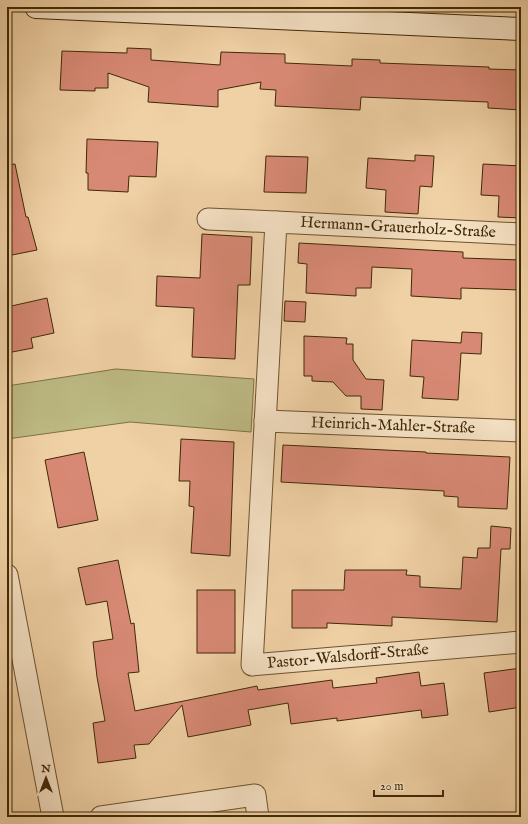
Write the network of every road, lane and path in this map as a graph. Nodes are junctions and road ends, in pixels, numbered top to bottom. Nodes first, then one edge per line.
1 (36, 7) edge
2 (521, 29) edge
3 (208, 219) dead end
4 (276, 222) junction
5 (521, 234) edge
6 (265, 421) junction
7 (521, 431) edge
8 (7, 575) edge
9 (521, 642) edge
10 (53, 817) edge
11 (101, 817) edge
12 (258, 817) edge

1 - 2 street
3 - 4 street, Hermann-Grauerholz-Straße
4 - 5 street, Hermann-Grauerholz-Straße
4 - 6 street
6 - 7 street, Heinrich-Mahler-Straße
6 - 9 street, Pastor-Walsdorff-Straße
8 - 10 street
11 - 12 street

